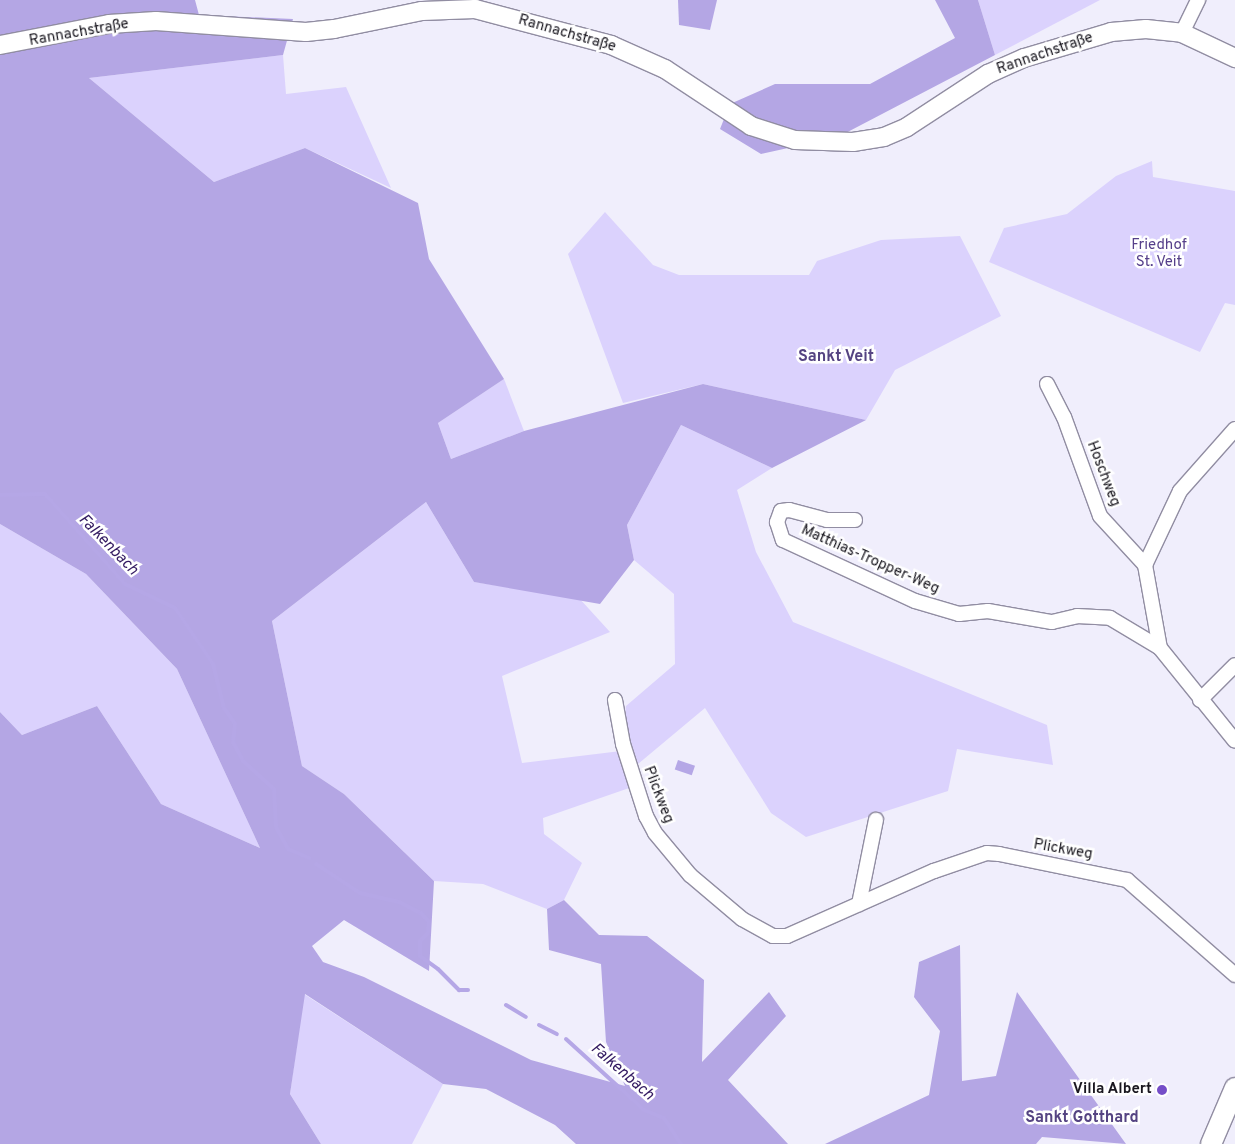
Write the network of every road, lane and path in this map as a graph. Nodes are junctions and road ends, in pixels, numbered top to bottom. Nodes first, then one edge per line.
1 (1198, 0) edge
2 (1182, 33) junction
3 (0, 45) edge
4 (1235, 58) edge
5 (1047, 384) dead end
6 (1235, 430) edge
7 (855, 520) dead end
8 (1145, 565) junction
9 (1160, 648) junction
10 (1235, 664) edge
11 (615, 700) dead end
12 (1200, 700) junction
13 (1235, 741) edge
14 (876, 820) dead end
15 (859, 904) junction
16 (1235, 976) edge
17 (1235, 1088) edge
18 (1211, 1144) edge

1 - 2 street
2 - 3 street, Rannachstraße
2 - 4 street, Rannachstraße
5 - 8 street, Hoschweg
6 - 8 street
7 - 9 street, Matthias-Tropper-Weg
8 - 9 street
9 - 12 street
10 - 12 street
11 - 15 street, Plickweg
12 - 13 street
14 - 15 street
15 - 16 street, Plickweg
17 - 18 main road

